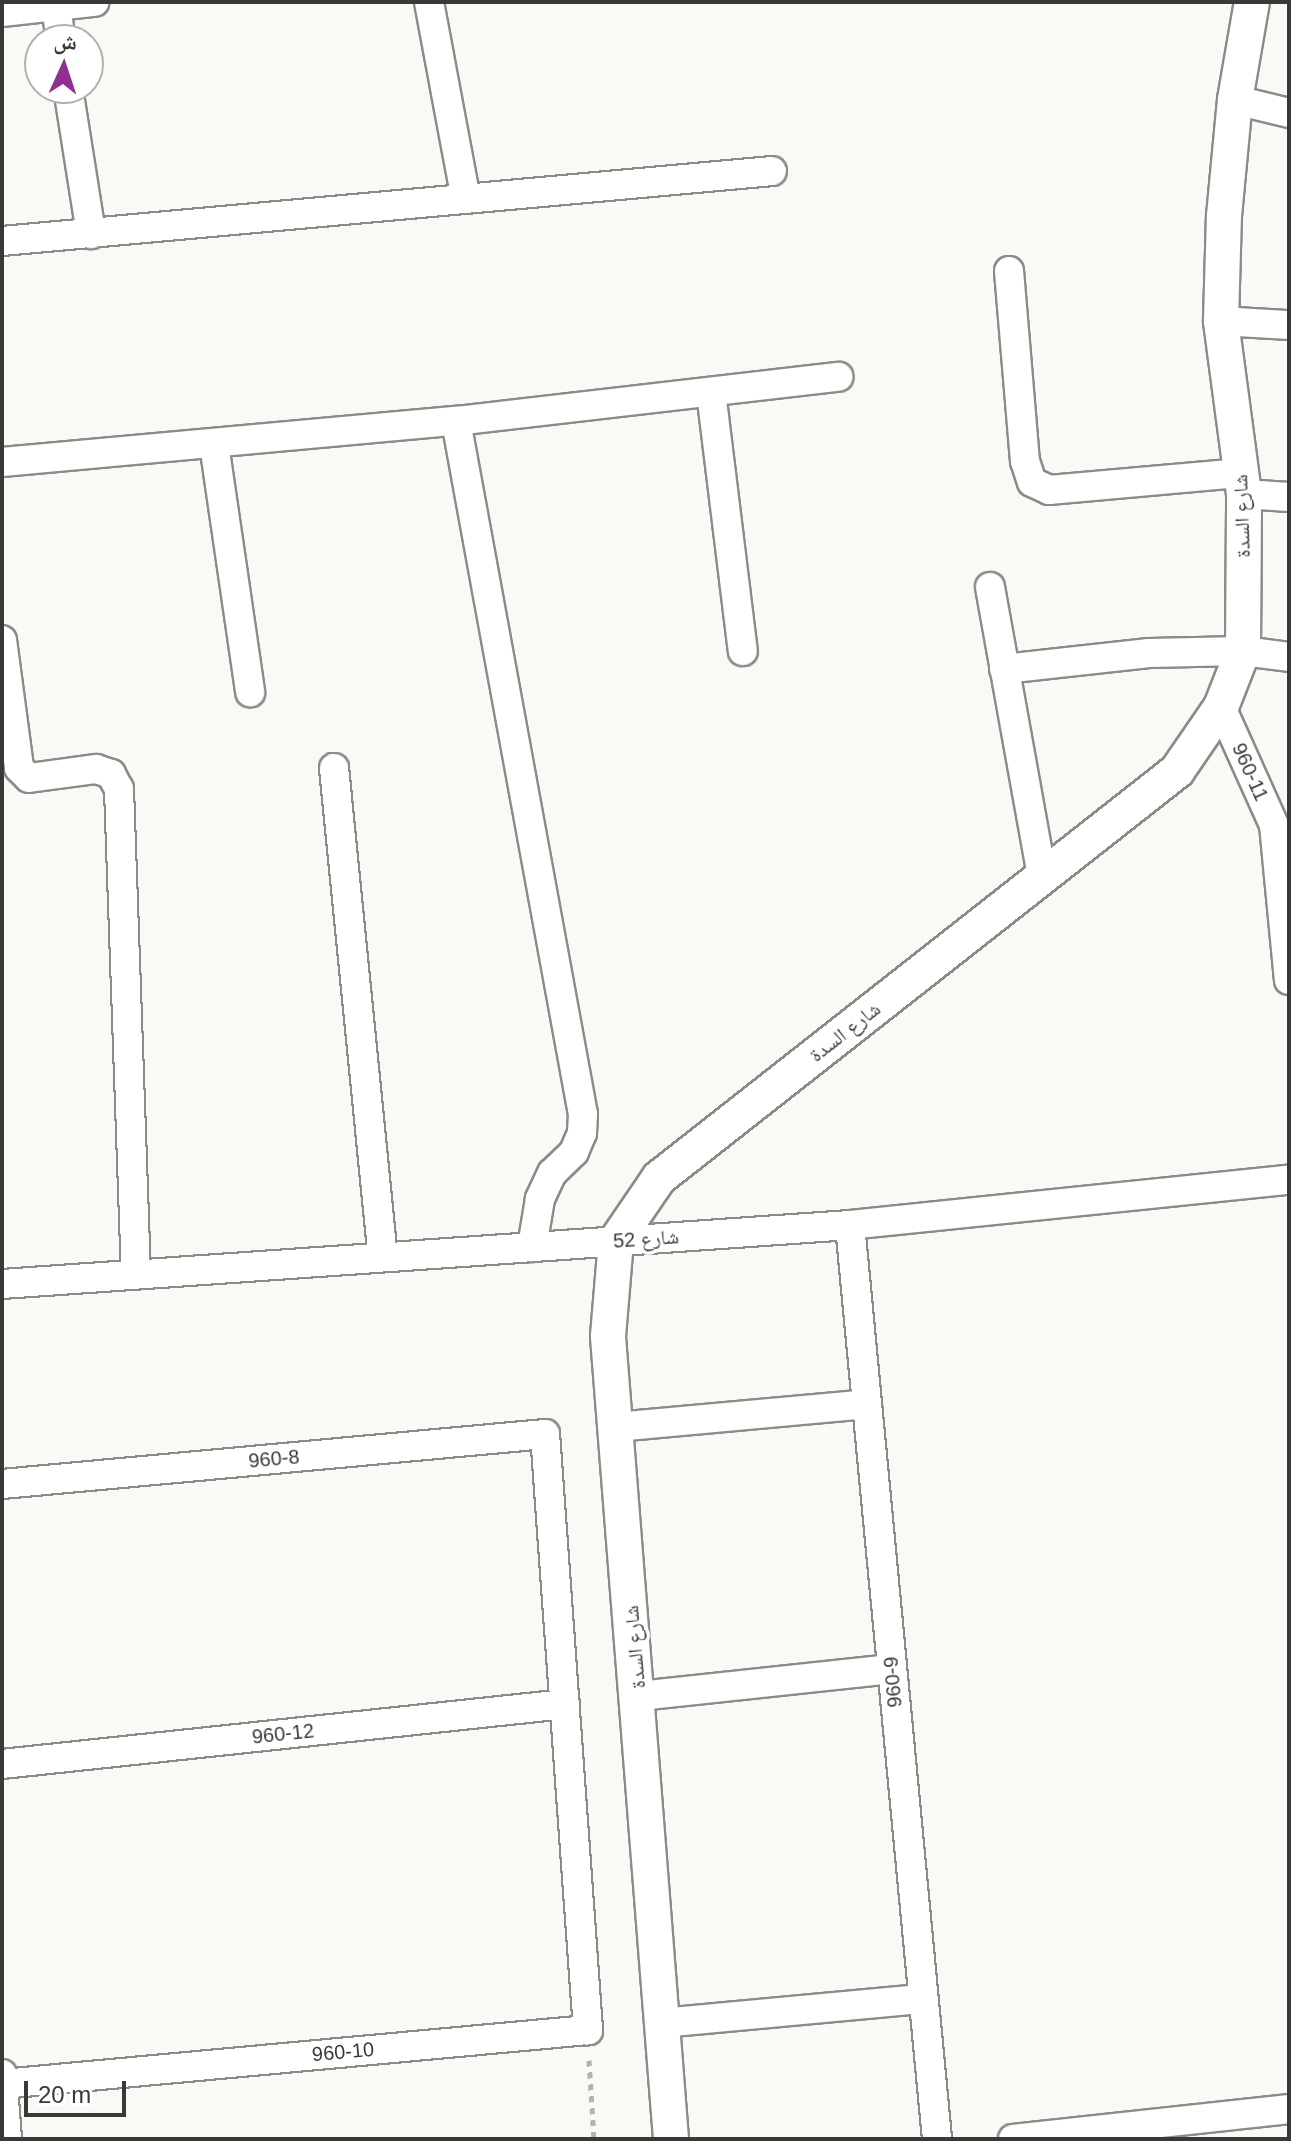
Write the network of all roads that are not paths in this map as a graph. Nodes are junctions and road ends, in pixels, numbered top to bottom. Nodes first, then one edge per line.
1 (94, 2) edge
2 (429, 2) edge
3 (1252, 2) edge
4 (56, 6) junction
5 (2, 12) edge
6 (59, 24) edge
7 (1235, 100) junction
8 (71, 104) edge
9 (1289, 113) edge
10 (772, 171) dead end
11 (466, 199) junction
12 (91, 234) junction
13 (2, 241) edge
14 (1009, 271) dead end
15 (1221, 321) junction
16 (1289, 325) edge
17 (838, 377) dead end
18 (711, 392) junction
19 (456, 421) junction
20 (214, 444) junction
21 (2, 462) edge
22 (1243, 483) junction
23 (1289, 497) edge
24 (990, 587) dead end
25 (2, 640) edge
26 (743, 651) dead end
27 (1243, 651) junction
28 (1289, 657) edge
29 (1004, 669) junction
30 (250, 692) dead end
31 (1221, 707) junction
32 (334, 768) dead end
33 (1282, 826) edge
34 (1042, 877) junction
35 (1289, 980) edge
36 (1289, 1180) edge
37 (850, 1225) junction
38 (616, 1241) junction
39 (532, 1247) junction
40 (383, 1257) junction
41 (136, 1274) junction
42 (2, 1284) edge
43 (867, 1404) junction
44 (616, 1427) junction
45 (2, 1484) edge
46 (892, 1669) junction
47 (639, 1696) junction
48 (565, 1704) junction
49 (2, 1764) edge
50 (923, 1999) junction
51 (662, 2023) junction
52 (2, 2074) edge
53 (3, 2084) edge
54 (1289, 2109) edge
55 (7, 2139) edge
56 (671, 2139) edge
57 (937, 2139) edge
58 (1013, 2139) edge

1 - 4 street
2 - 11 street
3 - 7 street, شارع السدة
4 - 5 street
4 - 6 street
7 - 9 street
7 - 15 street, شارع السدة
8 - 12 street
10 - 11 street
11 - 12 street
12 - 13 street
14 - 22 street
15 - 16 street
15 - 22 street, شارع السدة
17 - 18 street
18 - 19 street
18 - 26 street
19 - 20 street
19 - 39 street
20 - 21 street
20 - 30 street
22 - 23 street
22 - 27 street, شارع السدة
24 - 29 street
25 - 41 street
27 - 28 street
27 - 29 street
27 - 31 street, شارع السدة
29 - 34 street
31 - 33 street, 960-11
31 - 34 street, شارع السدة
32 - 40 street
33 - 35 street, 960-11
34 - 38 street, شارع السدة
36 - 37 street, شارع 52
37 - 38 street, شارع 52
37 - 43 street, 960-9
38 - 39 street, شارع 52
38 - 44 street, شارع السدة
39 - 40 street, شارع 52
40 - 41 street, شارع 52
41 - 42 street, شارع 52
43 - 44 street
43 - 46 street, 960-9
44 - 47 street, شارع السدة
45 - 48 street, 960-8
46 - 47 street
46 - 50 street, 960-9
47 - 51 street, شارع السدة
48 - 49 street, 960-12
48 - 53 street, 960-10
50 - 51 street
50 - 57 street, 960-9
51 - 56 street, شارع السدة
52 - 53 street
53 - 55 street
54 - 58 street

